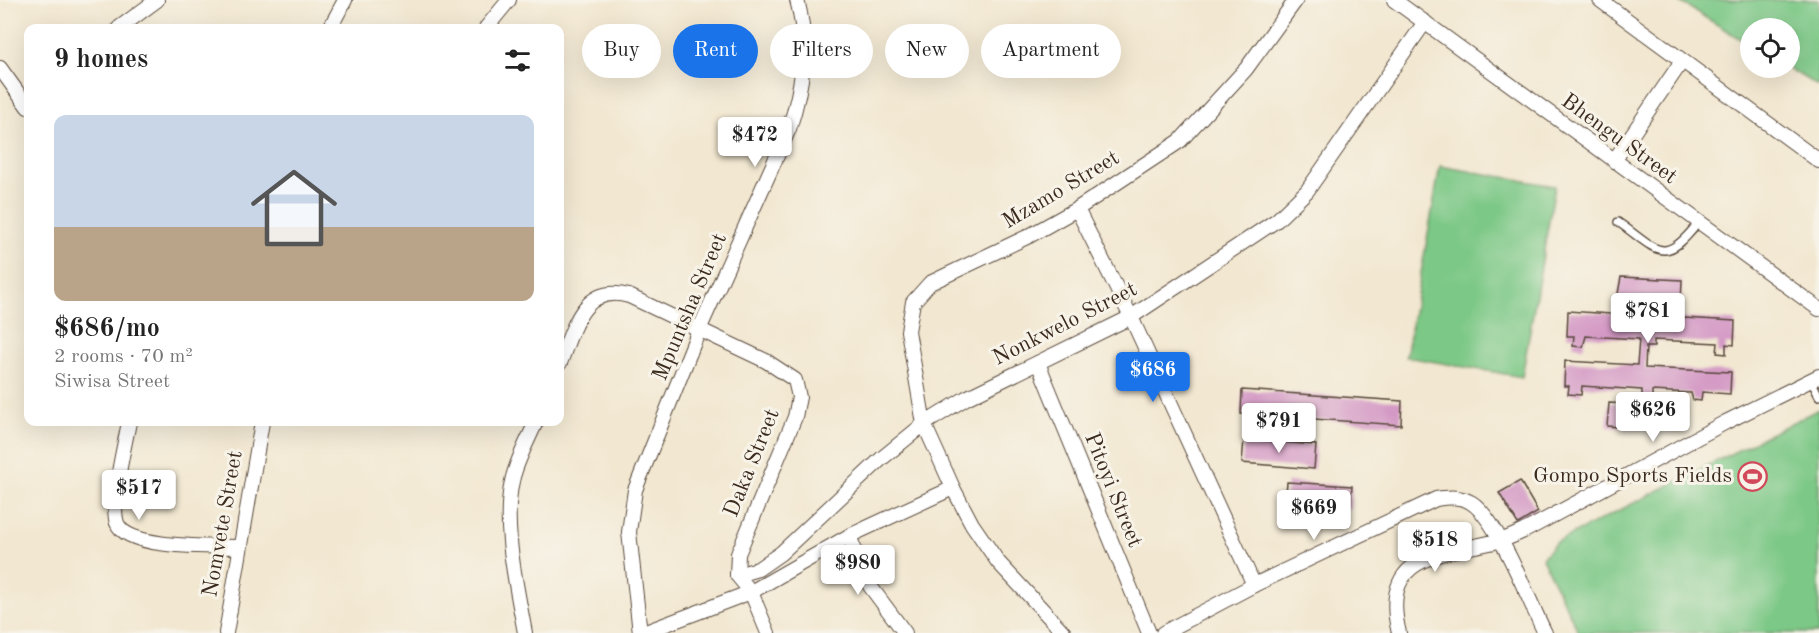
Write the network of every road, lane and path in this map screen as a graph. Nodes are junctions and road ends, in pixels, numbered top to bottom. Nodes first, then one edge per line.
1 (157, 0) edge
2 (509, 0) edge
3 (797, 0) edge
4 (1296, 0) edge
5 (1394, 0) edge
6 (1600, 0) edge
7 (341, 1) edge
8 (1425, 22) junction
9 (124, 24) edge
10 (332, 24) edge
11 (489, 24) edge
12 (1682, 61) junction
13 (0, 68) edge
14 (24, 99) edge
15 (1614, 161) junction
16 (1819, 161) edge
17 (1077, 209) junction
18 (1618, 222) dead end
19 (1698, 223) junction
20 (1819, 309) edge
21 (1131, 317) junction
22 (699, 330) junction
23 (564, 354) edge
24 (1038, 363) junction
25 (1815, 378) edge
26 (1819, 396) edge
27 (924, 424) junction
28 (128, 426) edge
29 (261, 426) edge
30 (534, 426) edge
31 (953, 488) junction
32 (849, 536) junction
33 (1500, 541) junction
34 (240, 547) junction
35 (737, 575) junction
36 (1254, 585) junction
37 (751, 592) junction
38 (225, 633) edge
39 (525, 633) edge
40 (641, 633) edge
41 (768, 633) edge
42 (905, 633) edge
43 (1064, 633) edge
44 (1149, 633) edge
45 (1163, 633) edge
46 (1399, 633) edge
47 (1545, 633) edge

1 - 9 street
2 - 11 street
3 - 22 street, Mpuntsha Street
4 - 17 street, Mzamo Street
5 - 8 street, Bhengu Street
6 - 12 street
7 - 10 street
8 - 15 street, Bhengu Street
8 - 21 street, Nonkwelo Street
12 - 15 street
12 - 16 street
13 - 14 street
15 - 19 street, Bhengu Street
17 - 21 street
17 - 27 street, Mzamo Street
18 - 19 lane
19 - 20 street, Bhengu Street
21 - 24 street, Nonkwelo Street
21 - 36 street
22 - 23 street, Daka Street
22 - 35 street, Daka Street
22 - 40 street, Mpuntsha Street
24 - 27 street, Nonkwelo Street
24 - 44 street, Pitoyi Street
25 - 26 lane
25 - 33 street
27 - 31 street, Mzamo Street
27 - 35 street, Nonkwelo Street
28 - 34 street
29 - 34 street, Nomvete Street
30 - 39 street
31 - 32 street
31 - 43 street, Mzamo Street
32 - 37 street
32 - 42 street
33 - 36 street
33 - 46 street
33 - 47 street
34 - 38 street, Nomvete Street
35 - 37 street
36 - 45 street
37 - 40 street
37 - 41 street

